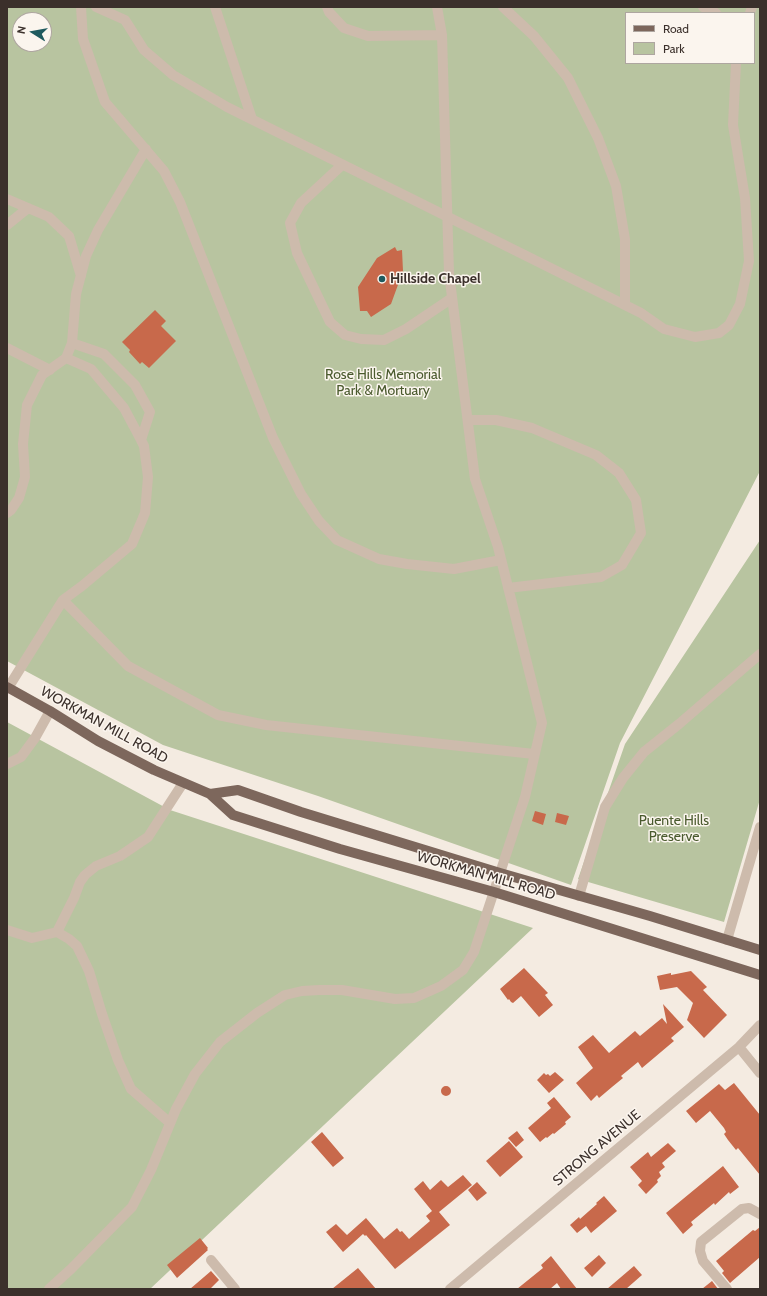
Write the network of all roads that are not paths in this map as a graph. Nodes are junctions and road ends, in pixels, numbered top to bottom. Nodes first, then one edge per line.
1 (81, 7) edge
2 (96, 7) edge
3 (215, 7) edge
4 (327, 7) edge
5 (437, 7) edge
6 (503, 7) edge
7 (704, 7) edge
8 (714, 12) edge
9 (442, 35) junction
10 (736, 64) edge
11 (252, 119) junction
12 (146, 149) junction
13 (342, 165) junction
14 (7, 199) edge
15 (28, 208) junction
16 (447, 217) junction
17 (7, 225) edge
18 (81, 276) junction
19 (452, 298) junction
20 (625, 305) junction
21 (72, 343) junction
22 (7, 348) edge
23 (66, 358) junction
24 (50, 370) junction
25 (468, 420) junction
26 (141, 440) junction
27 (7, 513) edge
28 (501, 560) junction
29 (508, 588) junction
30 (63, 600) junction
31 (760, 654) edge
32 (7, 687) edge
33 (50, 710) junction
34 (534, 754) junction
35 (7, 764) edge
36 (183, 783) junction
37 (210, 794) junction
38 (760, 827) edge
39 (500, 872) junction
40 (494, 892) junction
41 (579, 896) junction
42 (7, 930) edge
43 (57, 932) junction
44 (727, 940) junction
45 (760, 950) edge
46 (760, 975) edge
47 (760, 1025) edge
48 (739, 1047) junction
49 (760, 1073) edge
50 (170, 1123) junction
51 (760, 1214) edge
52 (211, 1260) dead end
53 (49, 1289) edge
54 (236, 1289) edge
55 (450, 1289) edge
56 (727, 1289) edge

1 - 12 street
2 - 11 street
3 - 11 street
4 - 9 street
5 - 9 street
6 - 20 street
7 - 8 street
9 - 16 street
10 - 20 street
11 - 13 street
12 - 18 street
12 - 28 street
13 - 16 street
13 - 19 street
14 - 15 street
15 - 17 street
15 - 18 street
16 - 19 street
16 - 20 street
18 - 21 street
19 - 25 street
21 - 23 street
21 - 26 street
22 - 24 street
23 - 24 street
23 - 26 street
24 - 27 street
25 - 28 street
25 - 29 street
26 - 30 street
28 - 29 street
29 - 34 street
30 - 32 street
30 - 34 street
31 - 41 street
32 - 33 main road, WORKMAN MILL ROAD
33 - 35 street
33 - 36 main road, WORKMAN MILL ROAD
34 - 39 street
36 - 37 main road, WORKMAN MILL ROAD
36 - 43 street
37 - 39 main road, WORKMAN MILL ROAD
37 - 40 main road, WORKMAN MILL ROAD
38 - 44 street
39 - 40 street
39 - 41 main road, WORKMAN MILL ROAD
40 - 46 main road, WORKMAN MILL ROAD
40 - 50 street
41 - 44 main road, WORKMAN MILL ROAD
42 - 43 street
43 - 50 street
44 - 45 main road, WORKMAN MILL ROAD
47 - 48 street, STRONG AVENUE
48 - 49 street
48 - 55 street, STRONG AVENUE
50 - 53 street
51 - 56 street
52 - 54 street

